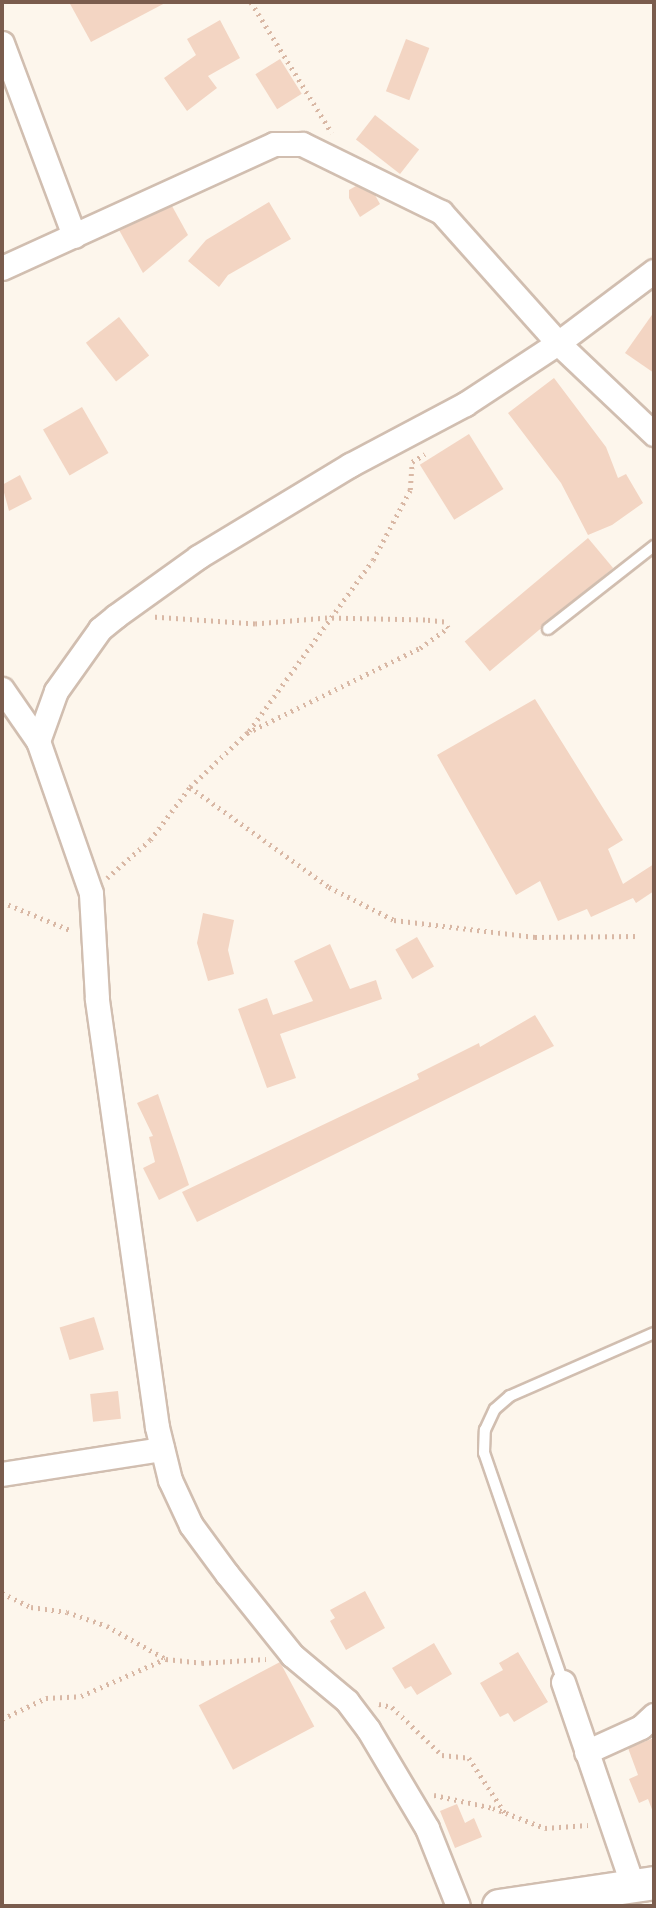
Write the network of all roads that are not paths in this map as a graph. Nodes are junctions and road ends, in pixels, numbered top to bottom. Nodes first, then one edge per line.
1 (2, 43) edge
2 (74, 236) junction
3 (2, 268) edge
4 (654, 271) edge
5 (558, 343) junction
6 (654, 434) edge
7 (654, 546) edge
8 (548, 629) dead end
9 (2, 689) edge
10 (38, 741) junction
11 (654, 1333) edge
12 (162, 1449) junction
13 (2, 1474) edge
14 (563, 1682) joint
15 (654, 1715) edge
16 (586, 1752) junction
17 (644, 1884) edge
18 (506, 1905) edge
19 (458, 1906) edge

1 - 2 street
2 - 3 street
2 - 5 street
4 - 5 street
5 - 6 street
5 - 10 street
7 - 8 lane
9 - 10 street
10 - 12 street
11 - 14 lane
12 - 13 street
12 - 19 street
14 - 16 street
15 - 16 street
16 - 17 street
17 - 18 main road

